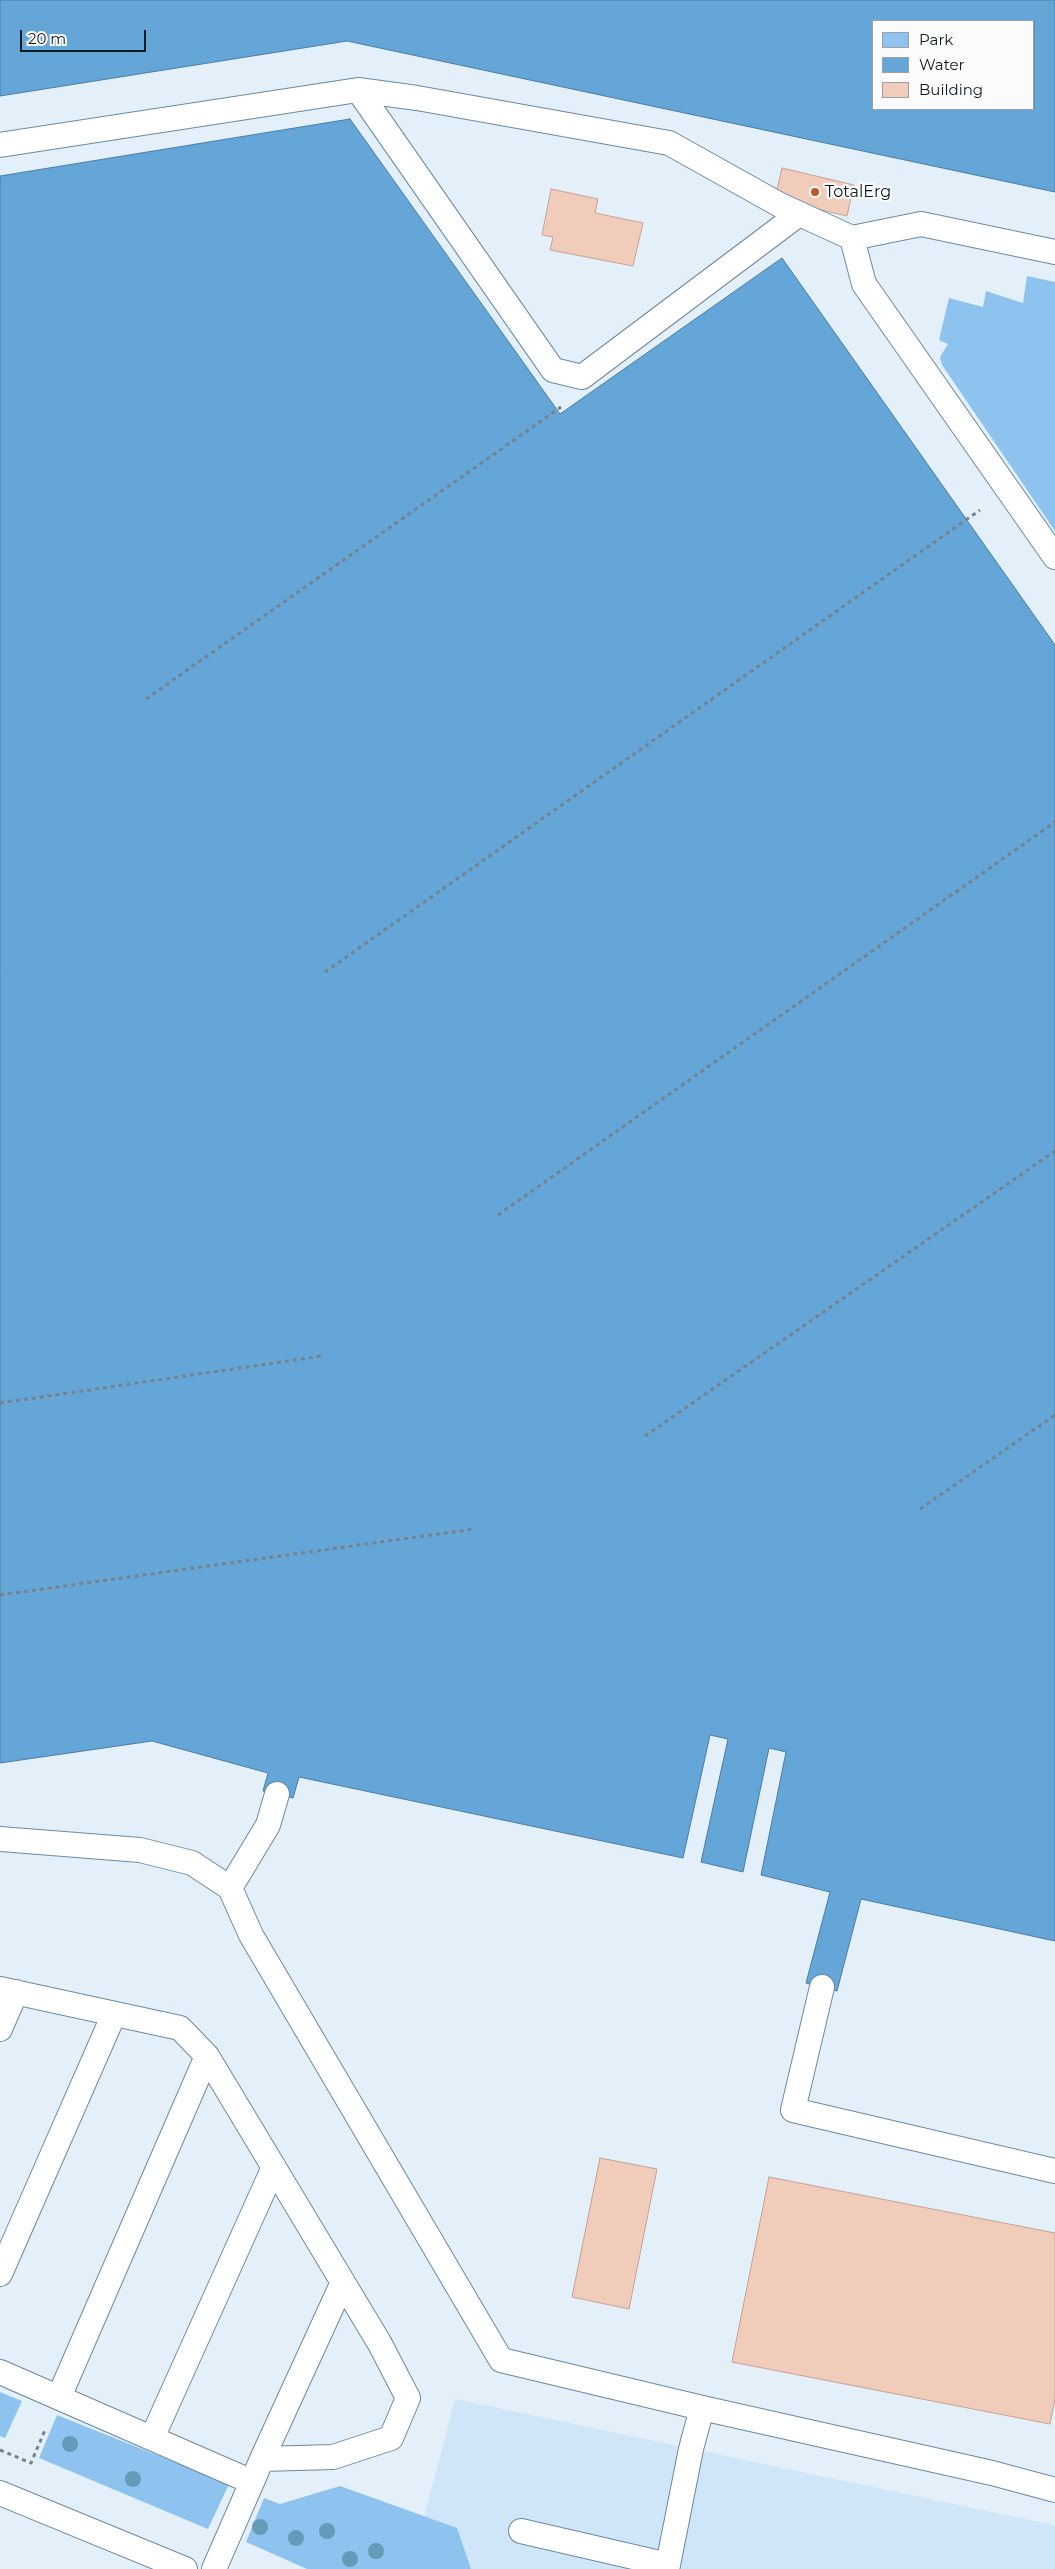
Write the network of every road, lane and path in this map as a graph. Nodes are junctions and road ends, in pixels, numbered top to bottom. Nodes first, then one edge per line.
1 (358, 90) junction
2 (0, 145) edge
3 (799, 214) junction
4 (852, 238) junction
5 (1055, 252) edge
6 (563, 406) dead end
7 (973, 516) dead end
8 (1055, 557) edge
9 (146, 699) dead end
10 (1055, 822) edge
11 (325, 972) dead end
12 (1055, 1151) edge
13 (498, 1215) dead end
14 (322, 1356) dead end
15 (0, 1403) edge
16 (1055, 1414) edge
17 (645, 1436) dead end
18 (920, 1510) dead end
19 (474, 1529) dead end
20 (0, 1595) edge
21 (277, 1794) dead end
22 (0, 1839) edge
23 (230, 1888) junction
24 (822, 1987) dead end
25 (8, 1990) edge
26 (114, 2014) junction
27 (0, 2029) edge
28 (207, 2056) junction
29 (274, 2167) junction
30 (1055, 2172) edge
31 (0, 2274) edge
32 (343, 2282) junction
33 (0, 2372) edge
34 (59, 2397) junction
35 (702, 2408) junction
36 (152, 2438) junction
37 (0, 2450) edge
38 (262, 2459) junction
39 (252, 2482) junction
40 (1055, 2490) edge
41 (0, 2493) edge
42 (521, 2531) dead end
43 (676, 2567) edge
44 (186, 2569) edge
45 (214, 2569) edge

1 - 2 lane
1 - 3 lane
1 - 3 lane
3 - 4 lane
4 - 5 lane
4 - 8 lane
6 - 9 path
7 - 11 path
10 - 13 path
12 - 17 path
14 - 15 path
16 - 18 path
19 - 20 path
21 - 23 lane
22 - 23 lane
23 - 35 lane
24 - 30 lane
25 - 26 lane
25 - 27 lane
26 - 28 lane
26 - 31 lane
28 - 29 lane
28 - 34 lane
29 - 32 lane
29 - 36 lane
32 - 38 lane
32 - 38 lane
33 - 34 lane
34 - 36 lane
34 - 37 path
35 - 40 lane
35 - 43 lane
36 - 39 lane
38 - 39 lane
39 - 45 lane
41 - 44 lane
42 - 43 lane

